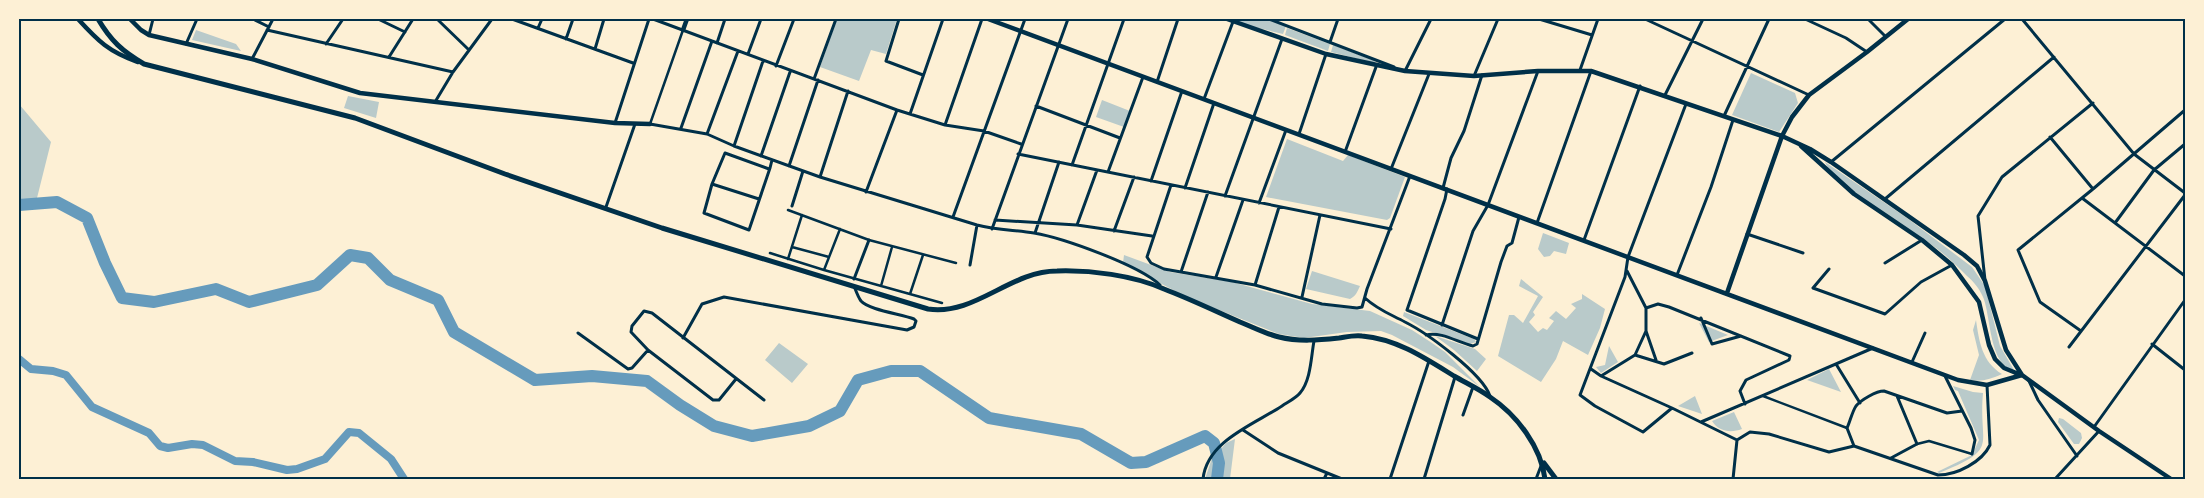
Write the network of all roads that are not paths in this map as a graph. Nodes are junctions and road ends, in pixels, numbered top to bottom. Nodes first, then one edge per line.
1 (78, 19) edge
2 (98, 19) edge
3 (130, 19) edge
4 (153, 19) edge
5 (197, 19) edge
6 (253, 19) edge
7 (273, 19) edge
8 (343, 19) edge
9 (378, 19) edge
10 (414, 19) edge
11 (437, 19) edge
12 (492, 19) edge
13 (512, 19) edge
14 (542, 19) edge
15 (573, 19) edge
16 (604, 19) edge
17 (649, 19) edge
18 (653, 19) edge
19 (687, 19) edge
20 (726, 19) edge
21 (761, 19) edge
22 (794, 19) edge
23 (836, 19) edge
24 (898, 19) edge
25 (943, 19) edge
26 (982, 19) edge
27 (988, 19) edge
28 (1025, 19) edge
29 (1068, 19) edge
30 (1124, 19) edge
31 (1178, 19) edge
32 (1226, 19) edge
33 (1269, 19) edge
34 (1283, 19) edge
35 (1338, 19) edge
36 (1431, 19) edge
37 (1498, 19) edge
38 (1539, 19) edge
39 (1598, 19) edge
40 (1645, 19) edge
41 (1703, 19) edge
42 (1769, 19) edge
43 (1805, 19) edge
44 (1868, 19) edge
45 (1908, 19) edge
46 (2005, 19) edge
47 (2022, 19) edge
48 (995, 20) edge
49 (1234, 20) edge
50 (1282, 23) junction
51 (538, 28) junction
52 (268, 29) junction
53 (683, 30) junction
54 (1021, 31) junction
55 (405, 32) junction
56 (149, 35) junction
57 (1592, 35) junction
58 (1885, 36) junction
59 (566, 38) junction
60 (1282, 39) junction
61 (712, 41) junction
62 (1692, 41) junction
63 (1330, 42) junction
64 (717, 43) junction
65 (186, 44) junction
66 (326, 44) junction
67 (1058, 45) junction
68 (595, 49) junction
69 (469, 50) junction
70 (738, 51) junction
71 (1867, 52) junction
72 (748, 54) junction
73 (1326, 54) junction
74 (389, 57) junction
75 (2054, 57) junction
76 (252, 59) junction
77 (763, 61) junction
78 (633, 63) junction
79 (1108, 63) junction
80 (144, 64) junction
81 (776, 66) junction
82 (1376, 66) junction
83 (1747, 66) junction
84 (1580, 70) junction
85 (1591, 70) junction
86 (1405, 71) junction
87 (1538, 71) junction
88 (453, 72) junction
89 (790, 72) junction
90 (1429, 74) junction
91 (923, 76) junction
92 (1143, 76) junction
93 (1474, 76) junction
94 (1482, 76) junction
95 (816, 79) junction
96 (1157, 82) junction
97 (1640, 86) junction
98 (1182, 91) junction
99 (848, 92) junction
100 (1665, 95) junction
101 (1809, 95) junction
102 (1204, 99) junction
103 (435, 102) junction
104 (1214, 103) junction
105 (2093, 103) junction
106 (1686, 104) junction
107 (1036, 106) junction
108 (897, 110) junction
109 (2185, 110) edge
110 (910, 114) junction
111 (1724, 116) junction
112 (1253, 118) junction
113 (1733, 120) junction
114 (615, 123) junction
115 (635, 123) junction
116 (650, 124) junction
117 (944, 125) junction
118 (1085, 125) junction
119 (681, 128) junction
120 (1286, 130) junction
121 (984, 131) junction
122 (707, 134) junction
123 (1298, 134) junction
124 (1782, 136) junction
125 (2050, 137) junction
126 (1120, 138) junction
127 (1021, 144) junction
128 (1799, 144) junction
129 (2185, 144) edge
130 (734, 146) junction
131 (1345, 152) junction
132 (1018, 154) junction
133 (2134, 154) junction
134 (761, 156) junction
135 (772, 160) junction
136 (1059, 162) junction
137 (1831, 162) junction
138 (1072, 165) junction
139 (789, 166) junction
140 (769, 169) junction
141 (1391, 169) junction
142 (1097, 170) junction
143 (2154, 170) junction
144 (803, 171) junction
145 (1108, 172) junction
146 (1410, 176) junction
147 (820, 177) junction
148 (1134, 177) junction
149 (1151, 181) junction
150 (712, 184) junction
151 (1171, 185) junction
152 (1184, 188) junction
153 (1445, 188) junction
154 (2093, 189) junction
155 (866, 192) junction
156 (1208, 192) junction
157 (2185, 194) edge
158 (1225, 196) junction
159 (2082, 198) junction
160 (759, 199) junction
161 (1885, 199) junction
162 (1243, 200) junction
163 (1259, 203) junction
164 (1488, 204) junction
165 (792, 206) dead end
166 (606, 207) junction
167 (1279, 207) junction
168 (788, 210) dead end
169 (802, 215) junction
170 (1320, 215) junction
171 (1520, 216) junction
172 (953, 218) junction
173 (995, 220) junction
174 (1037, 223) junction
175 (1537, 223) junction
176 (2114, 223) junction
177 (977, 225) junction
178 (1076, 225) junction
179 (840, 229) junction
180 (992, 229) junction
181 (1391, 229) junction
182 (1114, 231) junction
183 (1035, 233) junction
184 (1746, 234) junction
185 (1152, 236) junction
186 (869, 240) junction
187 (1584, 240) junction
188 (1922, 240) junction
189 (2144, 246) junction
190 (792, 247) junction
191 (892, 247) junction
192 (770, 253) dead end
193 (1803, 253) dead end
194 (923, 255) junction
195 (829, 257) junction
196 (1628, 257) junction
197 (788, 259) junction
198 (956, 263) dead end
199 (1885, 263) dead end
200 (970, 265) dead end
201 (1952, 265) junction
202 (1829, 269) dead end
203 (824, 270) junction
204 (1627, 270) junction
205 (1181, 272) junction
206 (1677, 275) junction
207 (2185, 276) edge
208 (1216, 278) junction
209 (854, 279) junction
210 (1985, 281) junction
211 (1255, 285) junction
212 (854, 286) junction
213 (881, 287) junction
214 (1162, 288) junction
215 (1727, 293) junction
216 (910, 294) junction
217 (1302, 297) junction
218 (1365, 297) junction
219 (2185, 300) edge
220 (942, 303) dead end
221 (1646, 308) junction
222 (1701, 318) junction
223 (1442, 325) junction
224 (1646, 331) junction
225 (2081, 331) junction
226 (578, 333) dead end
227 (1925, 333) dead end
228 (1426, 335) junction
229 (1741, 336) junction
230 (683, 338) junction
231 (1478, 339) junction
232 (1314, 341) junction
233 (2152, 344) junction
234 (2069, 347) dead end
235 (1873, 348) junction
236 (648, 350) junction
237 (1692, 353) dead end
238 (1634, 355) junction
239 (1429, 360) junction
240 (1656, 361) junction
241 (1912, 362) junction
242 (1836, 364) junction
243 (1591, 369) junction
244 (2185, 370) edge
245 (1945, 375) junction
246 (2022, 375) junction
247 (1601, 376) junction
248 (1456, 377) junction
249 (736, 379) junction
250 (2028, 380) junction
251 (1987, 385) junction
252 (1473, 387) junction
253 (1490, 396) junction
254 (1763, 396) junction
255 (1897, 396) junction
256 (764, 400) dead end
257 (1745, 404) junction
258 (1860, 404) junction
259 (1672, 408) junction
260 (1962, 411) junction
261 (1463, 416) dead end
262 (1701, 422) junction
263 (2094, 427) junction
264 (1848, 428) junction
265 (1244, 430) junction
266 (2099, 430) junction
267 (1737, 440) junction
268 (1917, 444) junction
269 (1854, 446) junction
270 (1972, 454) joint
271 (2077, 456) junction
272 (1890, 458) junction
273 (1541, 460) junction
274 (1328, 473) junction
275 (1203, 479) edge
276 (1324, 479) edge
277 (1342, 479) edge
278 (1390, 479) edge
279 (1424, 479) edge
280 (1536, 479) edge
281 (1545, 479) edge
282 (1556, 479) edge
283 (1733, 479) edge
284 (2055, 479) edge
285 (2172, 479) edge

1 - 80 street
2 - 80 main road
3 - 56 street
4 - 56 street
5 - 65 street
6 - 52 street
7 - 52 street
8 - 66 street
9 - 55 street
10 - 55 street
11 - 69 street
12 - 69 street
13 - 51 street
14 - 51 street
15 - 59 street
16 - 68 street
17 - 78 street
18 - 53 street
19 - 53 street
20 - 64 street
21 - 72 street
22 - 81 street
23 - 95 street
24 - 91 street
25 - 91 street
26 - 117 street
27 - 48 street
28 - 54 street
29 - 67 street
30 - 79 street
31 - 96 street
32 - 49 street
33 - 50 street
34 - 50 street
35 - 63 street
36 - 86 street
37 - 93 street
38 - 57 street
39 - 57 street
40 - 62 street
41 - 62 street
42 - 83 street
43 - 71 street
44 - 58 street
45 - 58 street
46 - 137 street
47 - 75 street
48 - 54 street
49 - 60 street
49 - 102 street
50 - 63 street
51 - 59 street
52 - 66 street
52 - 76 street
53 - 61 street
53 - 116 street
54 - 67 street
54 - 121 street
55 - 74 street
56 - 65 street
57 - 84 street
58 - 71 street
59 - 68 street
60 - 73 street
60 - 112 street
61 - 64 street
61 - 119 street
62 - 83 street
62 - 100 street
63 - 86 street
64 - 70 street
65 - 76 street
66 - 74 street
67 - 79 street
67 - 107 street
68 - 78 street
69 - 88 street
70 - 72 street
70 - 122 street
71 - 101 street
72 - 77 street
73 - 82 street
73 - 123 street
74 - 88 street
75 - 105 street
75 - 161 street
76 - 103 street
77 - 81 street
77 - 130 street
78 - 114 street
79 - 92 street
79 - 118 street
80 - 166 main road
81 - 89 street
82 - 86 street
82 - 131 street
83 - 101 street
83 - 111 street
84 - 85 street
84 - 87 street
85 - 97 street
85 - 175 street
86 - 90 street
87 - 94 street
87 - 164 street
88 - 103 street
89 - 95 street
89 - 134 street
90 - 93 street
90 - 141 street
91 - 110 street
92 - 96 street
92 - 126 street
93 - 94 street
94 - 153 street
95 - 99 street
95 - 139 street
96 - 98 street
97 - 100 street
97 - 187 street
98 - 102 street
98 - 149 street
99 - 108 street
99 - 147 street
100 - 106 street
101 - 124 street
102 - 104 street
103 - 114 street
104 - 112 street
104 - 152 street
105 - 125 street
105 - 133 street
106 - 111 street
106 - 196 street
107 - 118 street
107 - 127 street
108 - 110 street
108 - 155 street
109 - 133 street
110 - 117 street
111 - 113 street
112 - 120 street
112 - 158 street
113 - 124 street
113 - 206 street
114 - 115 street
115 - 116 street
115 - 166 street
116 - 119 street
117 - 121 street
118 - 126 street
118 - 138 street
119 - 122 street
120 - 123 street
120 - 163 street
121 - 127 street
121 - 172 street
122 - 130 street
123 - 131 street
124 - 128 street
124 - 184 street
125 - 154 street
125 - 210 street
126 - 145 street
127 - 132 street
128 - 137 street
128 - 188 street
129 - 143 street
130 - 134 street
131 - 141 street
132 - 136 street
132 - 173 street
133 - 143 street
133 - 154 street
134 - 135 street
135 - 139 street
135 - 140 street
136 - 138 street
136 - 174 street
137 - 161 street
138 - 142 street
139 - 144 street
140 - 150 street
140 - 160 street
141 - 146 street
142 - 145 street
142 - 178 street
143 - 157 street
143 - 176 street
144 - 147 street
144 - 165 street
145 - 148 street
146 - 153 street
146 - 181 street
147 - 155 street
148 - 149 street
148 - 182 street
149 - 151 street
150 - 160 street
150 - 160 street
151 - 152 street
151 - 185 street
152 - 156 street
153 - 164 street
153 - 223 street
154 - 159 street
155 - 172 street
156 - 158 street
156 - 205 street
157 - 189 street
158 - 162 street
159 - 176 street
159 - 225 street
161 - 210 street
162 - 163 street
162 - 208 street
163 - 167 street
164 - 171 street
164 - 223 street
166 - 212 main road
167 - 170 street
167 - 211 street
168 - 169 street
169 - 179 street
169 - 190 street
170 - 181 street
170 - 217 street
171 - 175 street
171 - 231 street
172 - 177 street
173 - 174 street
173 - 180 street
174 - 178 street
174 - 183 street
175 - 187 street
176 - 189 street
177 - 180 street
177 - 200 street
178 - 182 street
179 - 186 street
179 - 195 street
180 - 183 street
181 - 218 street
182 - 185 street
183 - 214 street
184 - 193 street
184 - 215 street
185 - 205 street
186 - 191 street
186 - 209 street
187 - 196 street
188 - 199 street
188 - 201 street
189 - 207 street
189 - 225 street
190 - 195 street
190 - 197 street
191 - 194 street
191 - 213 street
192 - 197 street
194 - 198 street
194 - 216 street
195 - 203 street
196 - 204 street
196 - 206 street
197 - 203 street
201 - 202 street
201 - 246 street
203 - 209 street
204 - 221 street
204 - 243 street
205 - 208 street
206 - 215 street
208 - 211 street
209 - 213 street
210 - 246 street
211 - 217 street
212 - 214 main road
212 - 230 street
213 - 216 street
214 - 232 main road
215 - 235 street
216 - 220 street
217 - 218 street
218 - 228 street
219 - 233 street
221 - 222 street
221 - 224 street
222 - 229 street
222 - 229 street
223 - 231 street
224 - 238 street
224 - 240 street
225 - 234 street
226 - 236 street
227 - 241 street
228 - 231 street
228 - 253 street
229 - 257 street
230 - 236 street
230 - 249 street
232 - 239 main road
232 - 265 street
233 - 244 street
233 - 263 street
235 - 241 street
235 - 242 street
236 - 249 street
237 - 240 street
238 - 240 street
238 - 247 street
239 - 248 main road
239 - 278 street
241 - 245 street
242 - 254 street
242 - 258 street
243 - 247 street
243 - 259 street
245 - 251 street
245 - 260 street
246 - 250 street
246 - 251 street
247 - 259 street
248 - 252 main road
248 - 279 street
249 - 256 street
250 - 263 street
250 - 271 street
251 - 272 street
252 - 253 main road
252 - 261 street
253 - 273 main road
254 - 257 street
254 - 264 street
255 - 258 street
255 - 260 street
255 - 268 street
257 - 262 street
258 - 264 street
259 - 262 street
260 - 270 street
262 - 267 street
263 - 266 street
264 - 269 street
265 - 274 street
265 - 275 street
266 - 271 street
266 - 285 street
267 - 269 street
267 - 283 street
268 - 270 street
268 - 272 street
269 - 272 street
271 - 284 street
273 - 280 street
273 - 281 main road
273 - 282 main road
274 - 276 street
274 - 277 street

